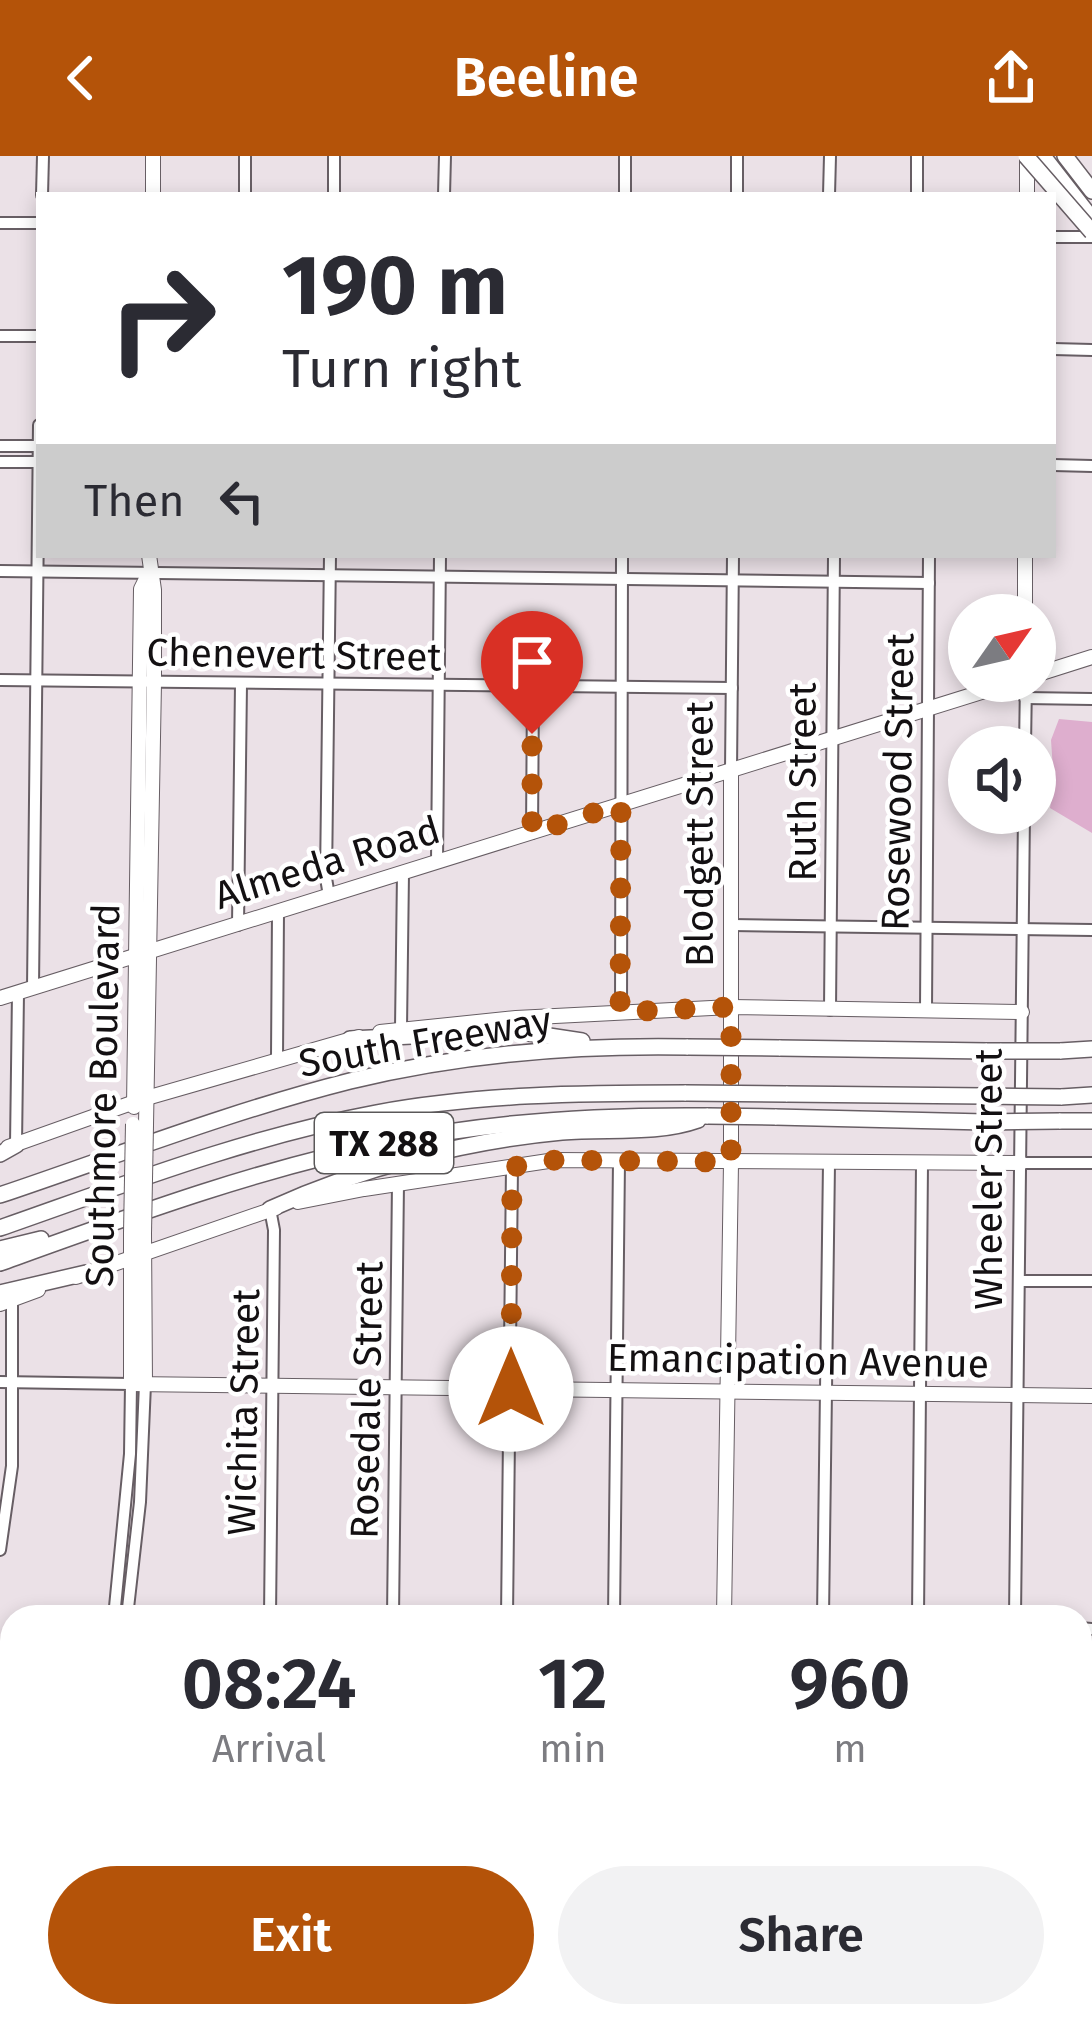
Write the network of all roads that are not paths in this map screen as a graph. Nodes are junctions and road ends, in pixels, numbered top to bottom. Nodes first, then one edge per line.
1 (43, 156) edge
2 (153, 156) edge
3 (245, 156) edge
4 (334, 156) edge
5 (445, 156) edge
6 (625, 156) edge
7 (737, 156) edge
8 (830, 156) edge
9 (917, 156) edge
10 (1027, 156) edge
11 (1043, 156) edge
12 (1067, 156) edge
13 (1092, 190) edge
14 (42, 192) edge
15 (153, 192) edge
16 (245, 192) edge
17 (334, 192) edge
18 (444, 192) edge
19 (625, 192) edge
20 (736, 192) edge
21 (830, 192) edge
22 (917, 192) edge
23 (1028, 192) edge
24 (1092, 219) edge
25 (0, 223) edge
26 (36, 223) edge
27 (1092, 234) edge
28 (1056, 237) edge
29 (0, 336) edge
30 (36, 336) edge
31 (1056, 349) edge
32 (1092, 350) edge
33 (0, 446) edge
34 (36, 446) edge
35 (0, 462) edge
36 (36, 462) edge
37 (1056, 465) edge
38 (1092, 466) edge
39 (38, 558) edge
40 (149, 558) edge
41 (330, 558) edge
42 (440, 558) edge
43 (622, 558) edge
44 (733, 558) edge
45 (834, 558) edge
46 (929, 558) edge
47 (1025, 558) edge
48 (0, 571) edge
49 (38, 571) junction
50 (149, 573) junction
51 (330, 575) junction
52 (440, 577) junction
53 (622, 579) junction
54 (733, 580) junction
55 (834, 581) junction
56 (929, 583) junction
57 (1025, 594) edge
58 (1092, 657) edge
59 (1056, 668) edge
60 (0, 680) edge
61 (36, 680) junction
62 (147, 682) junction
63 (241, 684) junction
64 (329, 685) junction
65 (439, 685) junction
66 (533, 686) junction
67 (621, 687) junction
68 (732, 688) junction
69 (1056, 698) edge
70 (1092, 699) edge
71 (948, 702) edge
72 (927, 708) junction
73 (832, 738) junction
74 (731, 771) junction
75 (621, 804) junction
76 (532, 833) junction
77 (1024, 834) edge
78 (436, 862) junction
79 (403, 873) junction
80 (329, 896) junction
81 (278, 912) junction
82 (238, 925) junction
83 (732, 926) junction
84 (831, 927) junction
85 (926, 929) junction
86 (1023, 930) junction
87 (1092, 930) edge
88 (143, 952) junction
89 (26, 991) junction
90 (0, 998) edge
91 (731, 1007) junction
92 (830, 1010) junction
93 (926, 1010) junction
94 (620, 1012) junction
95 (1022, 1012) junction
96 (401, 1028) junction
97 (350, 1039) junction
98 (608, 1045) junction
99 (1092, 1049) edge
100 (277, 1058) junction
101 (148, 1063) junction
102 (186, 1086) junction
103 (1092, 1095) edge
104 (140, 1100) junction
105 (678, 1121) junction
106 (1089, 1121) edge
107 (5, 1150) edge
108 (619, 1160) junction
109 (731, 1162) junction
110 (829, 1163) junction
111 (1021, 1163) junction
112 (1092, 1163) edge
113 (922, 1164) junction
114 (512, 1167) junction
115 (398, 1183) junction
116 (0, 1199) edge
117 (270, 1209) junction
118 (0, 1228) edge
119 (131, 1229) junction
120 (0, 1249) edge
121 (137, 1257) junction
122 (0, 1263) edge
123 (104, 1268) junction
124 (86, 1273) joint
125 (1020, 1280) junction
126 (1092, 1281) edge
127 (133, 1292) junction
128 (4, 1299) edge
129 (0, 1382) edge
130 (14, 1382) junction
131 (138, 1384) junction
132 (274, 1387) junction
133 (396, 1389) junction
134 (511, 1389) junction
135 (616, 1391) junction
136 (726, 1391) junction
137 (825, 1393) junction
138 (920, 1394) junction
139 (1019, 1394) junction
140 (1092, 1396) edge
141 (0, 1550) edge
142 (124, 1562) junction
143 (116, 1605) edge
144 (126, 1605) edge
145 (270, 1605) edge
146 (393, 1605) edge
147 (507, 1605) edge
148 (614, 1605) edge
149 (724, 1605) edge
150 (823, 1605) edge
151 (918, 1605) edge
152 (1016, 1605) edge

1 - 14 street
2 - 15 main road
3 - 16 street
4 - 17 street
5 - 18 street
6 - 19 street
7 - 20 street
8 - 21 street
9 - 22 street
10 - 23 main road
10 - 27 highway, bridge
11 - 24 highway
12 - 13 highway
25 - 26 street
27 - 28 street
29 - 30 street
31 - 32 street
33 - 34 street
35 - 36 street
37 - 38 street
39 - 49 street
40 - 50 main road, Southmore Boulevard
41 - 51 street
42 - 52 street
43 - 53 street
44 - 54 street, Blodgett Street
45 - 55 street, Ruth Street
46 - 56 street, Rosewood Street
47 - 57 main road
48 - 49 street
49 - 50 street
49 - 61 street
50 - 51 street
50 - 62 main road, Southmore Boulevard
51 - 52 street
51 - 64 street
52 - 53 street
52 - 65 street
53 - 54 street
53 - 67 street
54 - 55 street
54 - 68 street, Blodgett Street
55 - 56 street
55 - 73 street, Ruth Street
56 - 72 street, Rosewood Street
58 - 59 main road
60 - 61 street, Chenevert Street
61 - 62 street, Chenevert Street
61 - 89 street
62 - 63 street, Chenevert Street
62 - 88 main road, Southmore Boulevard
63 - 64 street, Chenevert Street
63 - 82 street
64 - 65 street, Chenevert Street
64 - 80 street
65 - 66 street, Chenevert Street
65 - 78 street
66 - 67 street, Chenevert Street
66 - 76 street
67 - 68 street, Chenevert Street
67 - 75 street
68 - 74 street, Blodgett Street
69 - 70 street
71 - 72 main road, Almeda Road
72 - 73 main road, Almeda Road
72 - 85 street, Rosewood Street
73 - 74 main road, Almeda Road
73 - 84 street, Ruth Street
74 - 75 main road, Almeda Road
74 - 83 main road, Blodgett Street
75 - 76 main road, Almeda Road
75 - 94 street
76 - 78 main road, Almeda Road
77 - 86 street, Wheeler Street
78 - 79 main road, Almeda Road
79 - 80 main road, Almeda Road
79 - 96 street
80 - 81 main road, Almeda Road
81 - 82 main road, Almeda Road
81 - 100 street
82 - 88 main road, Almeda Road
83 - 84 street
83 - 91 main road, Blodgett Street
84 - 85 street
84 - 92 street, Ruth Street
85 - 86 street
85 - 93 street, Rosewood Street
86 - 87 street
86 - 95 street, Wheeler Street
88 - 89 main road, Almeda Road
88 - 101 main road, Southmore Boulevard
88 - 104 main road, Southmore Boulevard
89 - 90 main road, Almeda Road
89 - 107 street
91 - 92 main road
91 - 94 main road
91 - 109 main road, Blodgett Street
92 - 93 main road
93 - 95 main road
94 - 96 main road
95 - 111 street, Wheeler Street
96 - 97 main road
97 - 98 highway
97 - 100 main road
98 - 99 highway, South Freeway / TX 288, bridge
98 - 116 highway, South Freeway / TX 288
100 - 102 main road
101 - 102 main road
101 - 104 main road, Southmore Boulevard
102 - 104 main road
103 - 118 highway, bridge
104 - 107 main road
104 - 119 main road, Southmore Boulevard, bridge
105 - 106 highway, TX 288, bridge
105 - 117 highway
105 - 119 highway, TX 288
108 - 109 main road
108 - 114 main road
108 - 135 street
109 - 110 main road
109 - 136 main road, Blodgett Street
110 - 113 main road
110 - 137 street
111 - 112 street
111 - 113 main road
111 - 125 street, Wheeler Street
113 - 138 street
114 - 115 main road
114 - 134 street
115 - 117 main road
115 - 133 street, Rosedale Street
117 - 121 main road
117 - 132 street, Wichita Street
119 - 120 highway
119 - 121 main road, Southmore Boulevard
119 - 122 highway, TX 288
121 - 123 main road
121 - 127 main road, Southmore Boulevard
121 - 131 main road, Southmore Boulevard
123 - 124 main road
123 - 127 main road
124 - 128 highway
125 - 126 street
125 - 139 street, Wheeler Street
127 - 131 main road, Southmore Boulevard
128 - 130 street
129 - 130 street, Emancipation Avenue
130 - 131 street, Emancipation Avenue
130 - 141 street
131 - 132 main road, Emancipation Avenue
131 - 142 street, Southmore Boulevard
132 - 133 main road, Emancipation Avenue
132 - 145 street, Wichita Street
133 - 134 main road, Emancipation Avenue
133 - 146 street, Rosedale Street
134 - 135 main road, Emancipation Avenue
134 - 147 street
135 - 136 main road, Emancipation Avenue
135 - 148 street
136 - 137 main road, Emancipation Avenue
136 - 149 main road, Blodgett Street
137 - 138 main road, Emancipation Avenue
137 - 150 street
138 - 139 main road, Emancipation Avenue
138 - 151 street
139 - 140 main road, Emancipation Avenue
139 - 152 street, Wheeler Street
142 - 143 street, Southmore Boulevard
142 - 144 street, Southmore Boulevard

